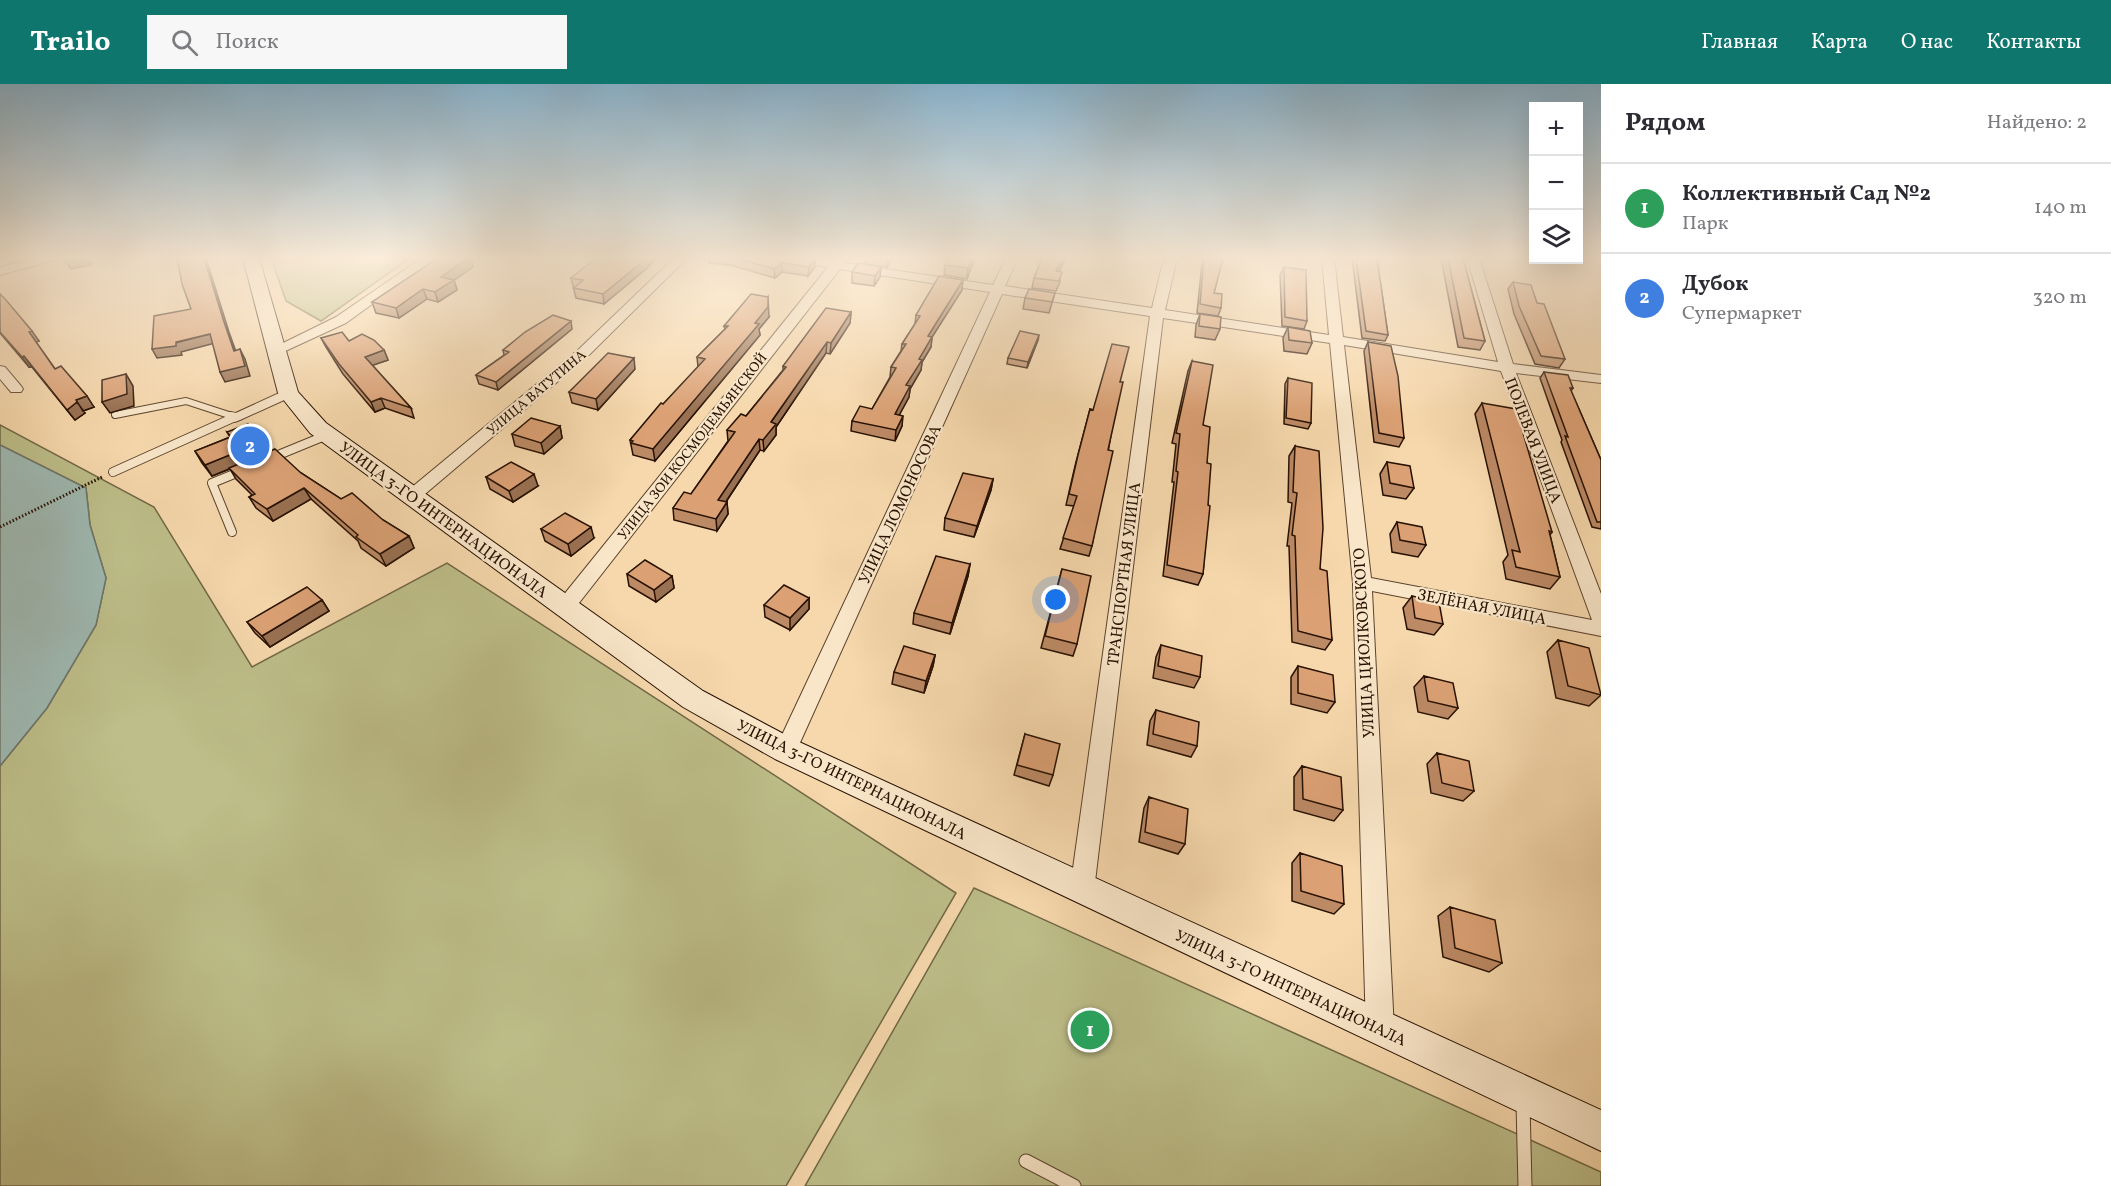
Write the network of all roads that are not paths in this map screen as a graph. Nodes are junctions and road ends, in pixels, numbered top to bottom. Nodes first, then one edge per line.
1 (265, 309) edge
2 (356, 309) edge
3 (628, 309) edge
4 (801, 309) edge
5 (989, 309) edge
6 (1122, 309) edge
7 (1158, 309) edge
8 (1334, 309) edge
9 (1489, 309) edge
10 (1157, 315) junction
11 (1338, 340) junction
12 (276, 350) junction
13 (1507, 368) junction
14 (0, 370) edge
15 (1601, 379) edge
16 (16, 389) dead end
17 (288, 393) junction
18 (115, 415) dead end
19 (236, 417) junction
20 (327, 435) junction
21 (264, 461) edge
22 (254, 466) edge
23 (113, 472) road end
24 (412, 496) junction
25 (232, 532) dead end
26 (1362, 583) junction
27 (565, 607) junction
28 (1601, 619) edge
29 (1601, 629) edge
30 (786, 750) junction
31 (1082, 890) junction
32 (1380, 1030) junction
33 (1523, 1096) junction
34 (1601, 1131) edge
35 (1026, 1161) dead end
36 (1074, 1186) edge
37 (1525, 1186) edge

1 - 12 main road, УЛИЦА 3-ГО ИНТЕРНАЦИОНАЛА
2 - 12 street
3 - 24 street, УЛИЦА ВАТУТИНА
4 - 27 street, УЛИЦА ЗОИ КОСМОДЕМЬЯНСКОЙ
5 - 30 street, УЛИЦА ЛОМОНОСОВА
6 - 10 street
7 - 10 street, ТРАНСПОРТНАЯ УЛИЦА
8 - 11 street, УЛИЦА ЦИОЛКОВСКОГО
9 - 13 street, ПОЛЕВАЯ УЛИЦА
10 - 11 street
10 - 31 street, ТРАНСПОРТНАЯ УЛИЦА
11 - 13 street
11 - 26 street, УЛИЦА ЦИОЛКОВСКОГО
12 - 17 main road, УЛИЦА 3-ГО ИНТЕРНАЦИОНАЛА
13 - 15 street
13 - 28 street, ПОЛЕВАЯ УЛИЦА
14 - 16 street
17 - 19 street
17 - 20 main road, УЛИЦА 3-ГО ИНТЕРНАЦИОНАЛА
18 - 19 lane
19 - 23 lane
20 - 21 lane
20 - 24 main road, УЛИЦА 3-ГО ИНТЕРНАЦИОНАЛА
22 - 25 lane
24 - 27 main road, УЛИЦА 3-ГО ИНТЕРНАЦИОНАЛА
26 - 29 street, ЗЕЛЁНАЯ УЛИЦА
26 - 32 street, УЛИЦА ЦИОЛКОВСКОГО
27 - 30 main road, УЛИЦА 3-ГО ИНТЕРНАЦИОНАЛА
30 - 31 main road, УЛИЦА 3-ГО ИНТЕРНАЦИОНАЛА
31 - 32 main road, УЛИЦА 3-ГО ИНТЕРНАЦИОНАЛА
32 - 33 main road, УЛИЦА 3-ГО ИНТЕРНАЦИОНАЛА
33 - 34 main road, УЛИЦА 3-ГО ИНТЕРНАЦИОНАЛА
33 - 37 lane
35 - 36 lane

